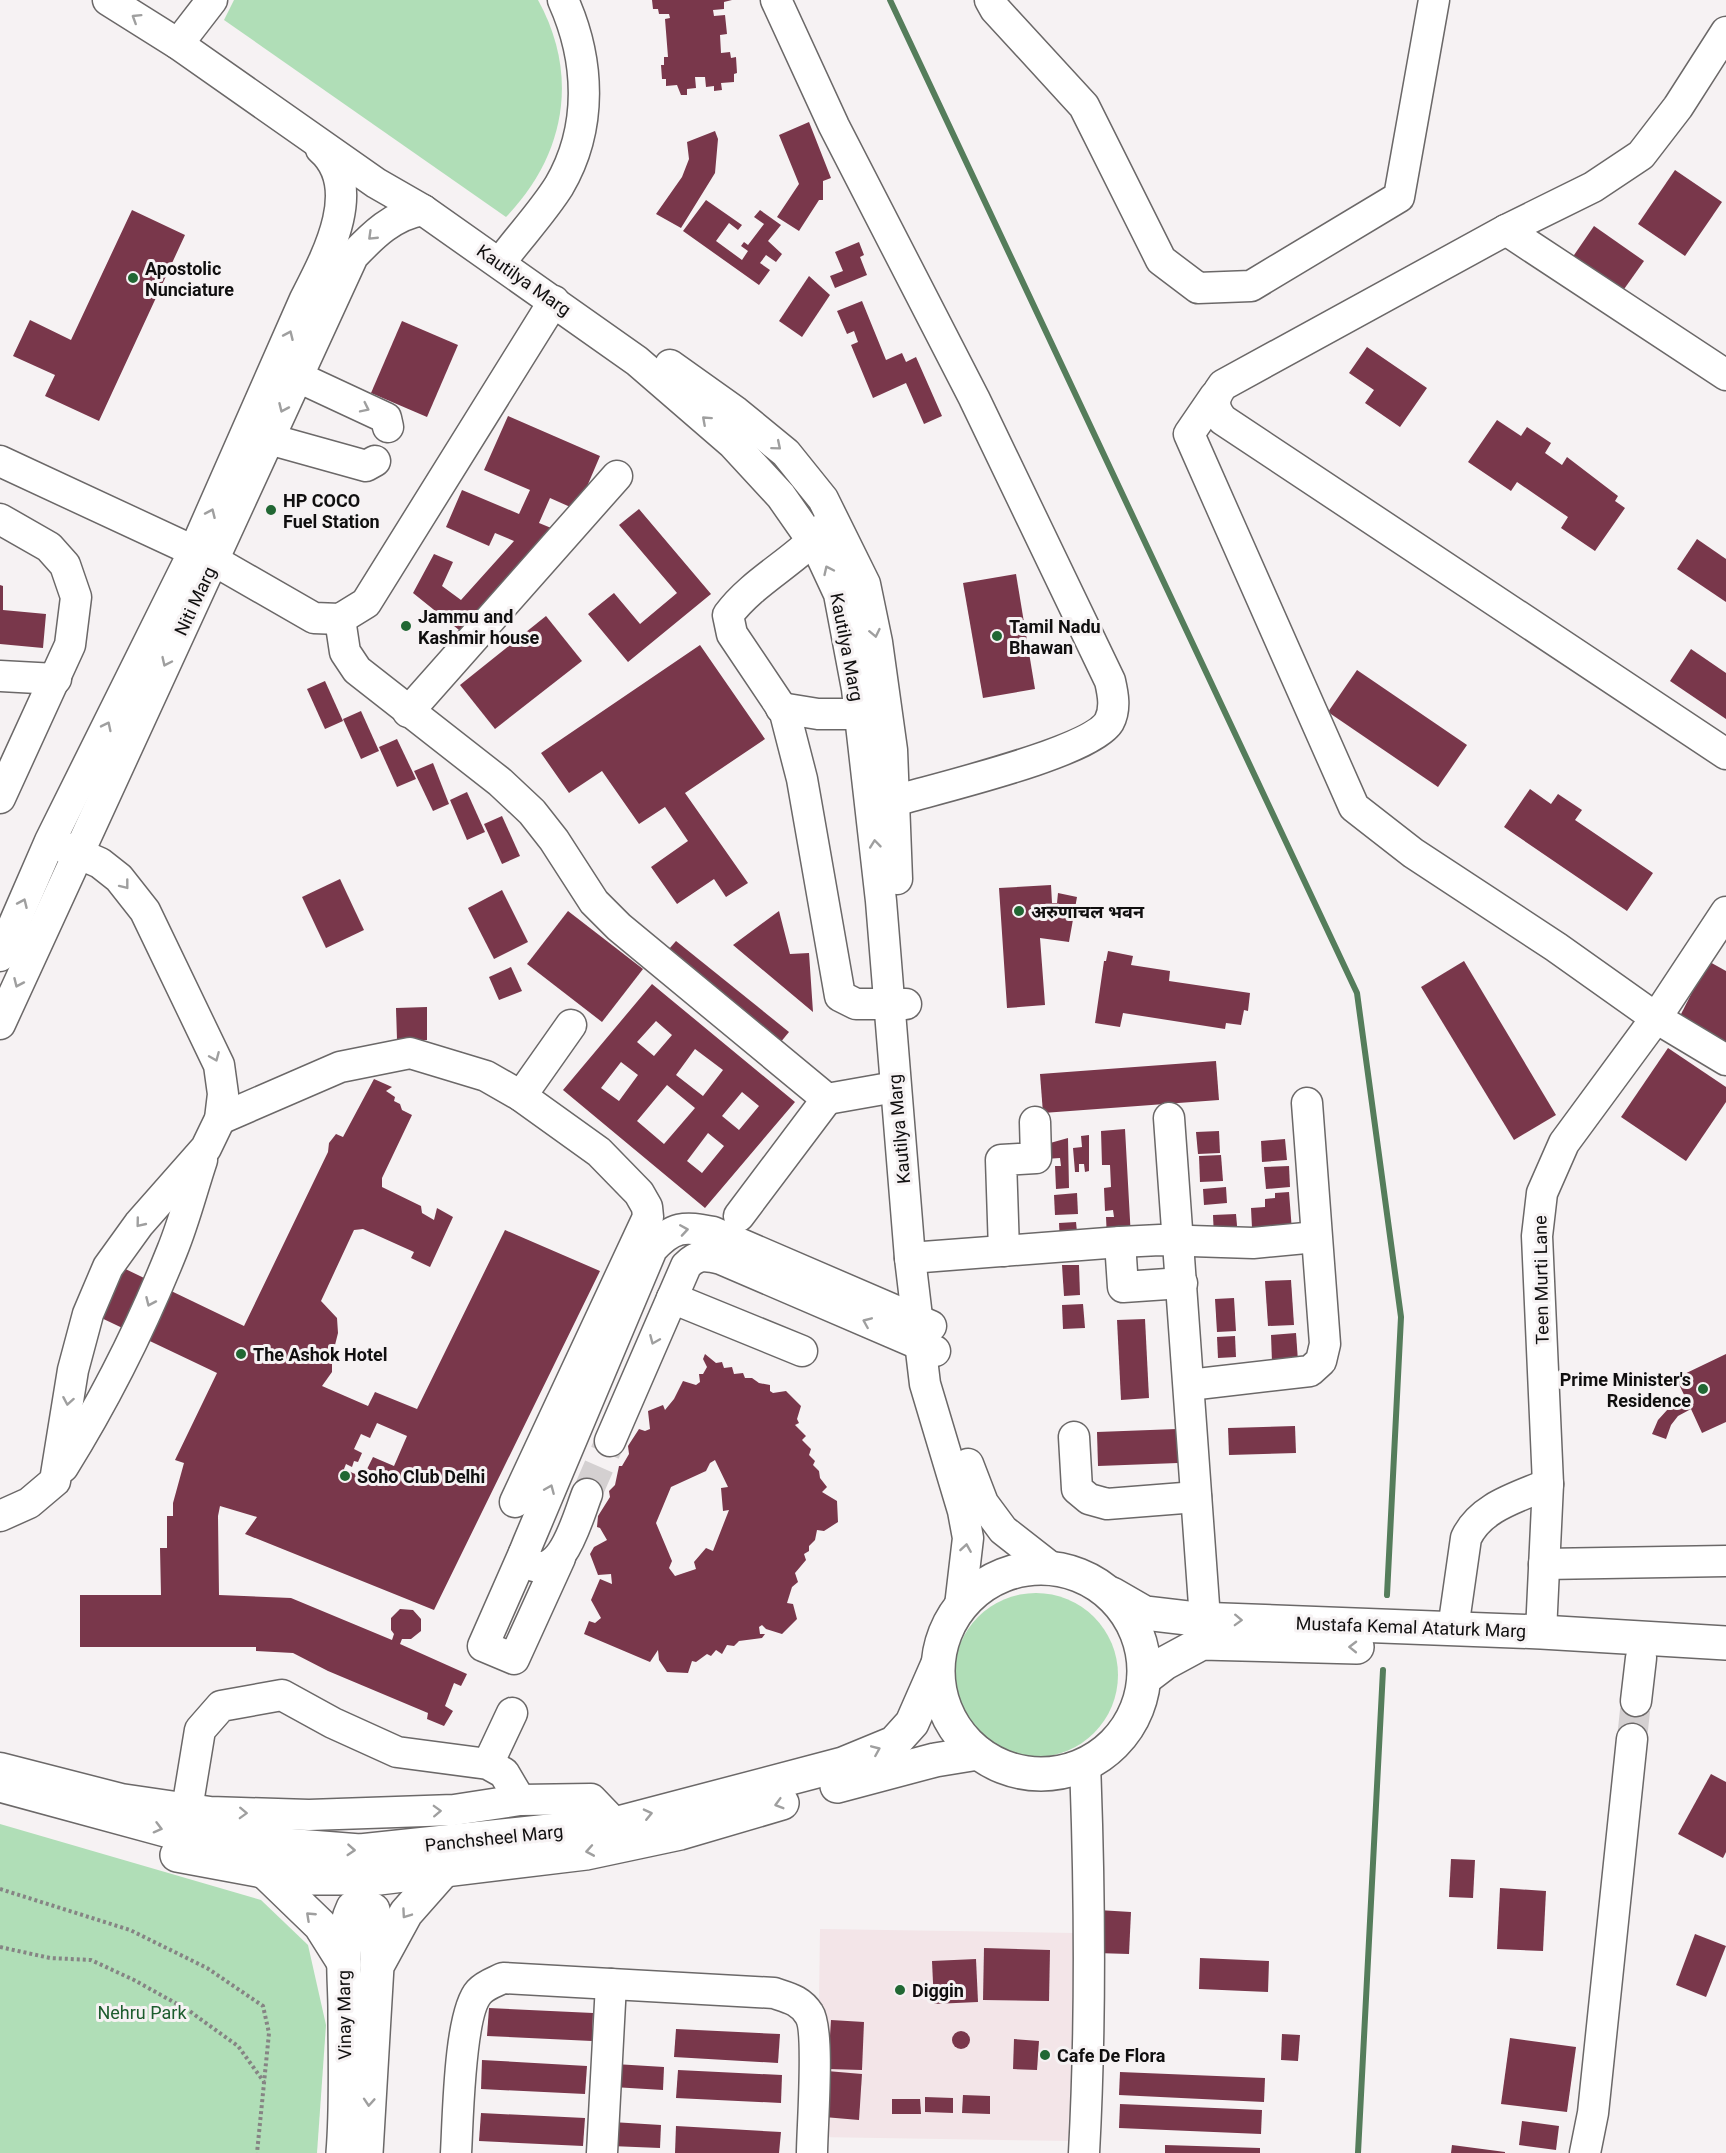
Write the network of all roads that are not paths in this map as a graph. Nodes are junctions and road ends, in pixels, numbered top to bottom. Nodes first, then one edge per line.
1 (108, 0) edge
2 (146, 0) edge
3 (212, 0) edge
4 (563, 0) edge
5 (776, 0) edge
6 (990, 0) edge
7 (1434, 0) edge
8 (1726, 32) edge
9 (184, 38) junction
10 (302, 132) junction
11 (423, 210) junction
12 (1506, 230) junction
13 (506, 255) junction
14 (554, 302) junction
15 (1726, 375) edge
16 (298, 376) junction
17 (1215, 396) junction
18 (388, 427) dead end
19 (269, 439) junction
20 (0, 461) edge
21 (375, 461) dead end
22 (617, 476) dead end
23 (0, 519) edge
24 (832, 519) junction
25 (813, 542) junction
26 (204, 556) junction
27 (340, 619) junction
28 (0, 676) edge
29 (56, 679) junction
30 (781, 708) junction
31 (408, 712) junction
32 (874, 715) junction
33 (1726, 754) edge
34 (0, 798) edge
35 (894, 801) junction
36 (50, 842) junction
37 (77, 854) junction
38 (1726, 912) edge
39 (0, 956) edge
40 (897, 1004) junction
41 (1656, 1018) junction
42 (0, 1024) edge
43 (571, 1025) dead end
44 (1726, 1060) edge
45 (895, 1087) junction
46 (520, 1096) junction
47 (827, 1099) junction
48 (1307, 1103) dead end
49 (1169, 1118) dead end
50 (220, 1119) junction
51 (1035, 1122) dead end
52 (206, 1148) junction
53 (740, 1216) dead end
54 (1316, 1237) junction
55 (1179, 1241) junction
56 (1120, 1242) junction
57 (1004, 1251) junction
58 (917, 1258) junction
59 (1182, 1283) junction
60 (672, 1298) junction
61 (926, 1336) junction
62 (802, 1351) dead end
63 (1189, 1385) junction
64 (1074, 1437) dead end
65 (610, 1441) tunnel mouth
66 (55, 1481) junction
67 (1548, 1484) junction
68 (587, 1494) tunnel mouth
69 (1196, 1497) junction
70 (515, 1502) dead end
71 (0, 1516) edge
72 (524, 1553) junction
73 (560, 1558) junction
74 (1726, 1561) edge
75 (1544, 1564) junction
76 (1053, 1569) junction
77 (1103, 1588) junction
78 (960, 1606) junction
79 (1205, 1619) junction
80 (1453, 1629) junction
81 (1541, 1632) junction
82 (1726, 1643) edge
83 (1641, 1658) junction
84 (1726, 1663) edge
85 (937, 1665) junction
86 (1144, 1679) junction
87 (1636, 1701) tunnel mouth
88 (512, 1713) dead end
89 (1632, 1739) tunnel mouth
90 (978, 1753) junction
91 (488, 1764) junction
92 (1085, 1764) junction
93 (0, 1768) edge
94 (0, 1785) edge
95 (520, 1800) junction
96 (0, 1807) edge
97 (187, 1809) junction
98 (615, 1824) junction
99 (444, 1870) junction
100 (264, 1871) junction
101 (344, 1963) junction
102 (377, 1966) junction
103 (611, 1984) junction
104 (343, 2153) edge
105 (366, 2153) edge
106 (456, 2153) edge
107 (602, 2153) edge
108 (812, 2153) edge
109 (1084, 2153) edge
110 (1586, 2153) edge

9 -> 1 street, Kautilya Marg
2 - 9 street, Kautilya Marg
3 - 9 street
4 - 13 street
5 - 35 street
6 - 7 street
8 - 12 street
9 - 10 street, Kautilya Marg
9 - 13 street, Kautilya Marg
10 - 11 street, Kautilya Marg
26 -> 10 street, Niti Marg
11 - 13 street, Kautilya Marg
11 -> 16 street, Niti Marg
12 - 15 street
12 - 17 street
13 - 14 street, Kautilya Marg
13 -> 24 street, Kautilya Marg
25 -> 14 street, Kautilya Marg
14 - 27 street
16 -> 18 street
16 -> 19 street, Niti Marg
17 - 33 street
17 - 41 street
19 - 21 street
19 - 26 street, Niti Marg
20 - 26 street
22 - 31 street
23 - 29 street
24 - 25 street
24 -> 32 street, Kautilya Marg
25 - 30 street
32 -> 25 street, Kautilya Marg
26 - 27 street
36 -> 26 street, Niti Marg
26 -> 37 street, Niti Marg
27 - 31 street
28 - 29 street
29 - 34 street
30 - 32 street
30 - 40 street
31 - 47 street
32 - 35 street, Kautilya Marg
40 -> 32 street, Kautilya Marg
35 - 40 street, Kautilya Marg
36 - 37 street
39 -> 36 street, Niti Marg
37 -> 42 street, Niti Marg
37 -> 50 street
38 - 41 street, Teen Murti Lane
40 - 45 street, Kautilya Marg
40 - 58 street, Kautilya Marg
41 - 44 street
41 - 67 street, Teen Murti Lane
43 - 46 street
45 - 47 street
45 - 58 street, Kautilya Marg
46 - 50 street
46 - 70 street
47 - 53 street
48 - 54 street
49 - 55 street
50 - 52 street
51 - 57 street
52 -> 66 street
52 -> 66 street
54 - 55 street
54 - 63 street
55 - 56 street
55 - 59 street
56 - 57 street
56 - 59 street
57 - 58 street
58 - 61 street, Kautilya Marg
59 - 63 street
61 -> 60 street
60 - 62 street
60 -> 65 street
72 -> 61 street
61 - 76 street, Kautilya Marg
78 -> 61 street, Kautilya Marg
63 - 69 street
64 - 69 street
66 - 71 street
67 - 75 street, Teen Murti Lane
67 - 80 street
68 - 73 street
69 - 79 street
72 - 73 street
72 - 73 street
74 - 75 street
75 - 81 street, Teen Murti Lane
76 - 77 main road
76 - 78 main road
77 - 79 main road, Mustafa Kemal Ataturk Marg
77 - 86 main road
78 - 85 main road
79 -> 80 main road, Mustafa Kemal Ataturk Marg
80 - 81 main road, Mustafa Kemal Ataturk Marg
81 - 82 main road, Mustafa Kemal Ataturk Marg
83 - 84 main road, Mustafa Kemal Ataturk Marg
83 -> 86 main road, Mustafa Kemal Ataturk Marg
83 - 87 street
85 - 90 main road
98 -> 85 main road, Panchsheel Marg
86 - 92 main road
88 - 91 street
89 - 110 street
90 - 92 main road
90 -> 99 main road, Panchsheel Marg
91 - 95 street
91 - 97 street
92 - 109 street
93 - 97 street
94 -> 98 main road, Panchsheel Marg
97 -> 95 street
95 - 98 street
96 - 100 main road, Panchsheel Marg
99 - 100 main road, Panchsheel Marg
99 -> 102 main road, Vinay Marg
101 -> 100 main road, Vinay Marg
101 - 102 main road
101 - 104 main road, Vinay Marg
102 -> 105 main road, Vinay Marg
103 - 106 street
103 - 107 street
103 - 108 street

